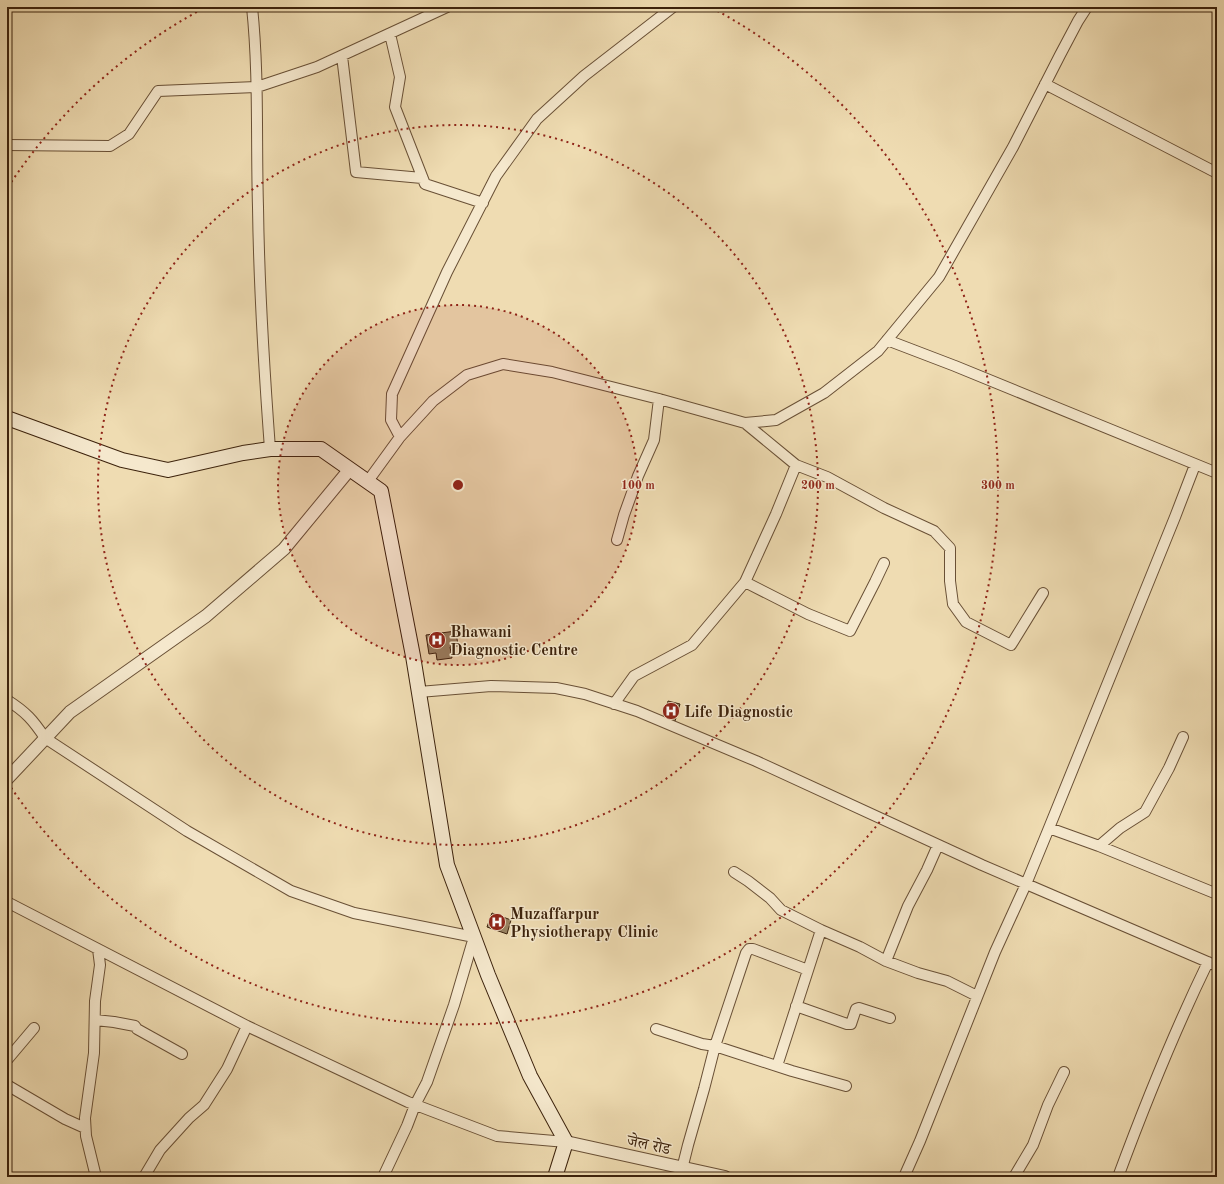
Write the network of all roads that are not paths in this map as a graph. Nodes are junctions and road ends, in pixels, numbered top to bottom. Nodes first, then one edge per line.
1 (252, 7) edge
2 (447, 7) edge
3 (673, 7) edge
4 (1087, 7) edge
5 (390, 34) junction
6 (342, 56) junction
7 (1045, 84) junction
8 (257, 87) junction
9 (7, 145) edge
10 (1217, 173) edge
11 (422, 178) junction
12 (482, 203) junction
13 (887, 340) junction
14 (659, 399) junction
15 (7, 418) edge
16 (745, 423) junction
17 (400, 437) junction
18 (270, 449) junction
19 (796, 465) junction
20 (1195, 465) junction
21 (350, 469) junction
22 (1217, 473) edge
23 (368, 482) junction
24 (616, 540) dead end
25 (884, 563) dead end
26 (746, 582) junction
27 (1043, 593) dead end
28 (419, 692) junction
29 (7, 700) edge
30 (614, 704) junction
31 (1183, 737) dead end
32 (45, 738) junction
33 (7, 779) edge
34 (1049, 828) junction
35 (938, 845) junction
36 (1098, 846) junction
37 (734, 872) dead end
38 (1026, 884) junction
39 (1217, 894) edge
40 (7, 902) edge
41 (821, 930) junction
42 (474, 937) junction
43 (98, 949) junction
44 (886, 961) junction
45 (1212, 964) edge
46 (808, 970) junction
47 (978, 996) junction
48 (796, 1006) junction
49 (890, 1018) dead end
50 (94, 1020) junction
51 (247, 1026) junction
52 (34, 1028) dead end
53 (656, 1029) dead end
54 (715, 1046) junction
55 (182, 1054) dead end
56 (7, 1060) edge
57 (777, 1066) junction
58 (1064, 1072) dead end
59 (7, 1085) edge
60 (846, 1086) dead end
61 (415, 1104) junction
62 (85, 1128) junction
63 (566, 1142) junction
64 (681, 1172) edge
65 (96, 1177) edge
66 (144, 1177) edge
67 (383, 1177) edge
68 (556, 1177) edge
69 (725, 1177) edge
70 (904, 1177) edge
71 (1014, 1177) edge
72 (1118, 1177) edge

1 - 8 street
2 - 5 street
3 - 12 street
4 - 7 street
5 - 6 street
5 - 11 street
6 - 8 street
6 - 11 street
7 - 10 street
7 - 13 street
8 - 9 street
8 - 18 street
11 - 12 street
12 - 17 street
13 - 16 street
13 - 20 street
14 - 16 street
14 - 17 street
14 - 24 street
15 - 18 main road
16 - 19 street
17 - 23 street
18 - 21 main road
19 - 26 street
19 - 27 street
20 - 22 street
20 - 34 street
21 - 23 main road
21 - 32 street
23 - 28 main road
25 - 26 street
26 - 30 street
28 - 30 street
28 - 42 main road
29 - 32 street
30 - 35 street
31 - 36 street
32 - 33 street
32 - 42 street
34 - 36 street
34 - 38 street
35 - 38 street
35 - 44 street
36 - 39 street
37 - 41 street
38 - 45 street
38 - 47 street
40 - 43 street
41 - 44 street
41 - 46 street
42 - 61 street
42 - 63 main road
43 - 50 street
43 - 51 street
44 - 47 street
45 - 72 street
46 - 48 street
46 - 54 street
47 - 70 street
48 - 49 street
48 - 57 street
50 - 55 street
50 - 62 street
51 - 61 street
51 - 66 street
52 - 56 street
53 - 54 street
54 - 57 street
54 - 64 street
57 - 60 street
58 - 71 street
59 - 62 street
61 - 63 street
61 - 67 street
62 - 65 street
63 - 64 street, जेल रोड
63 - 68 main road
64 - 69 street, जेल रोड

